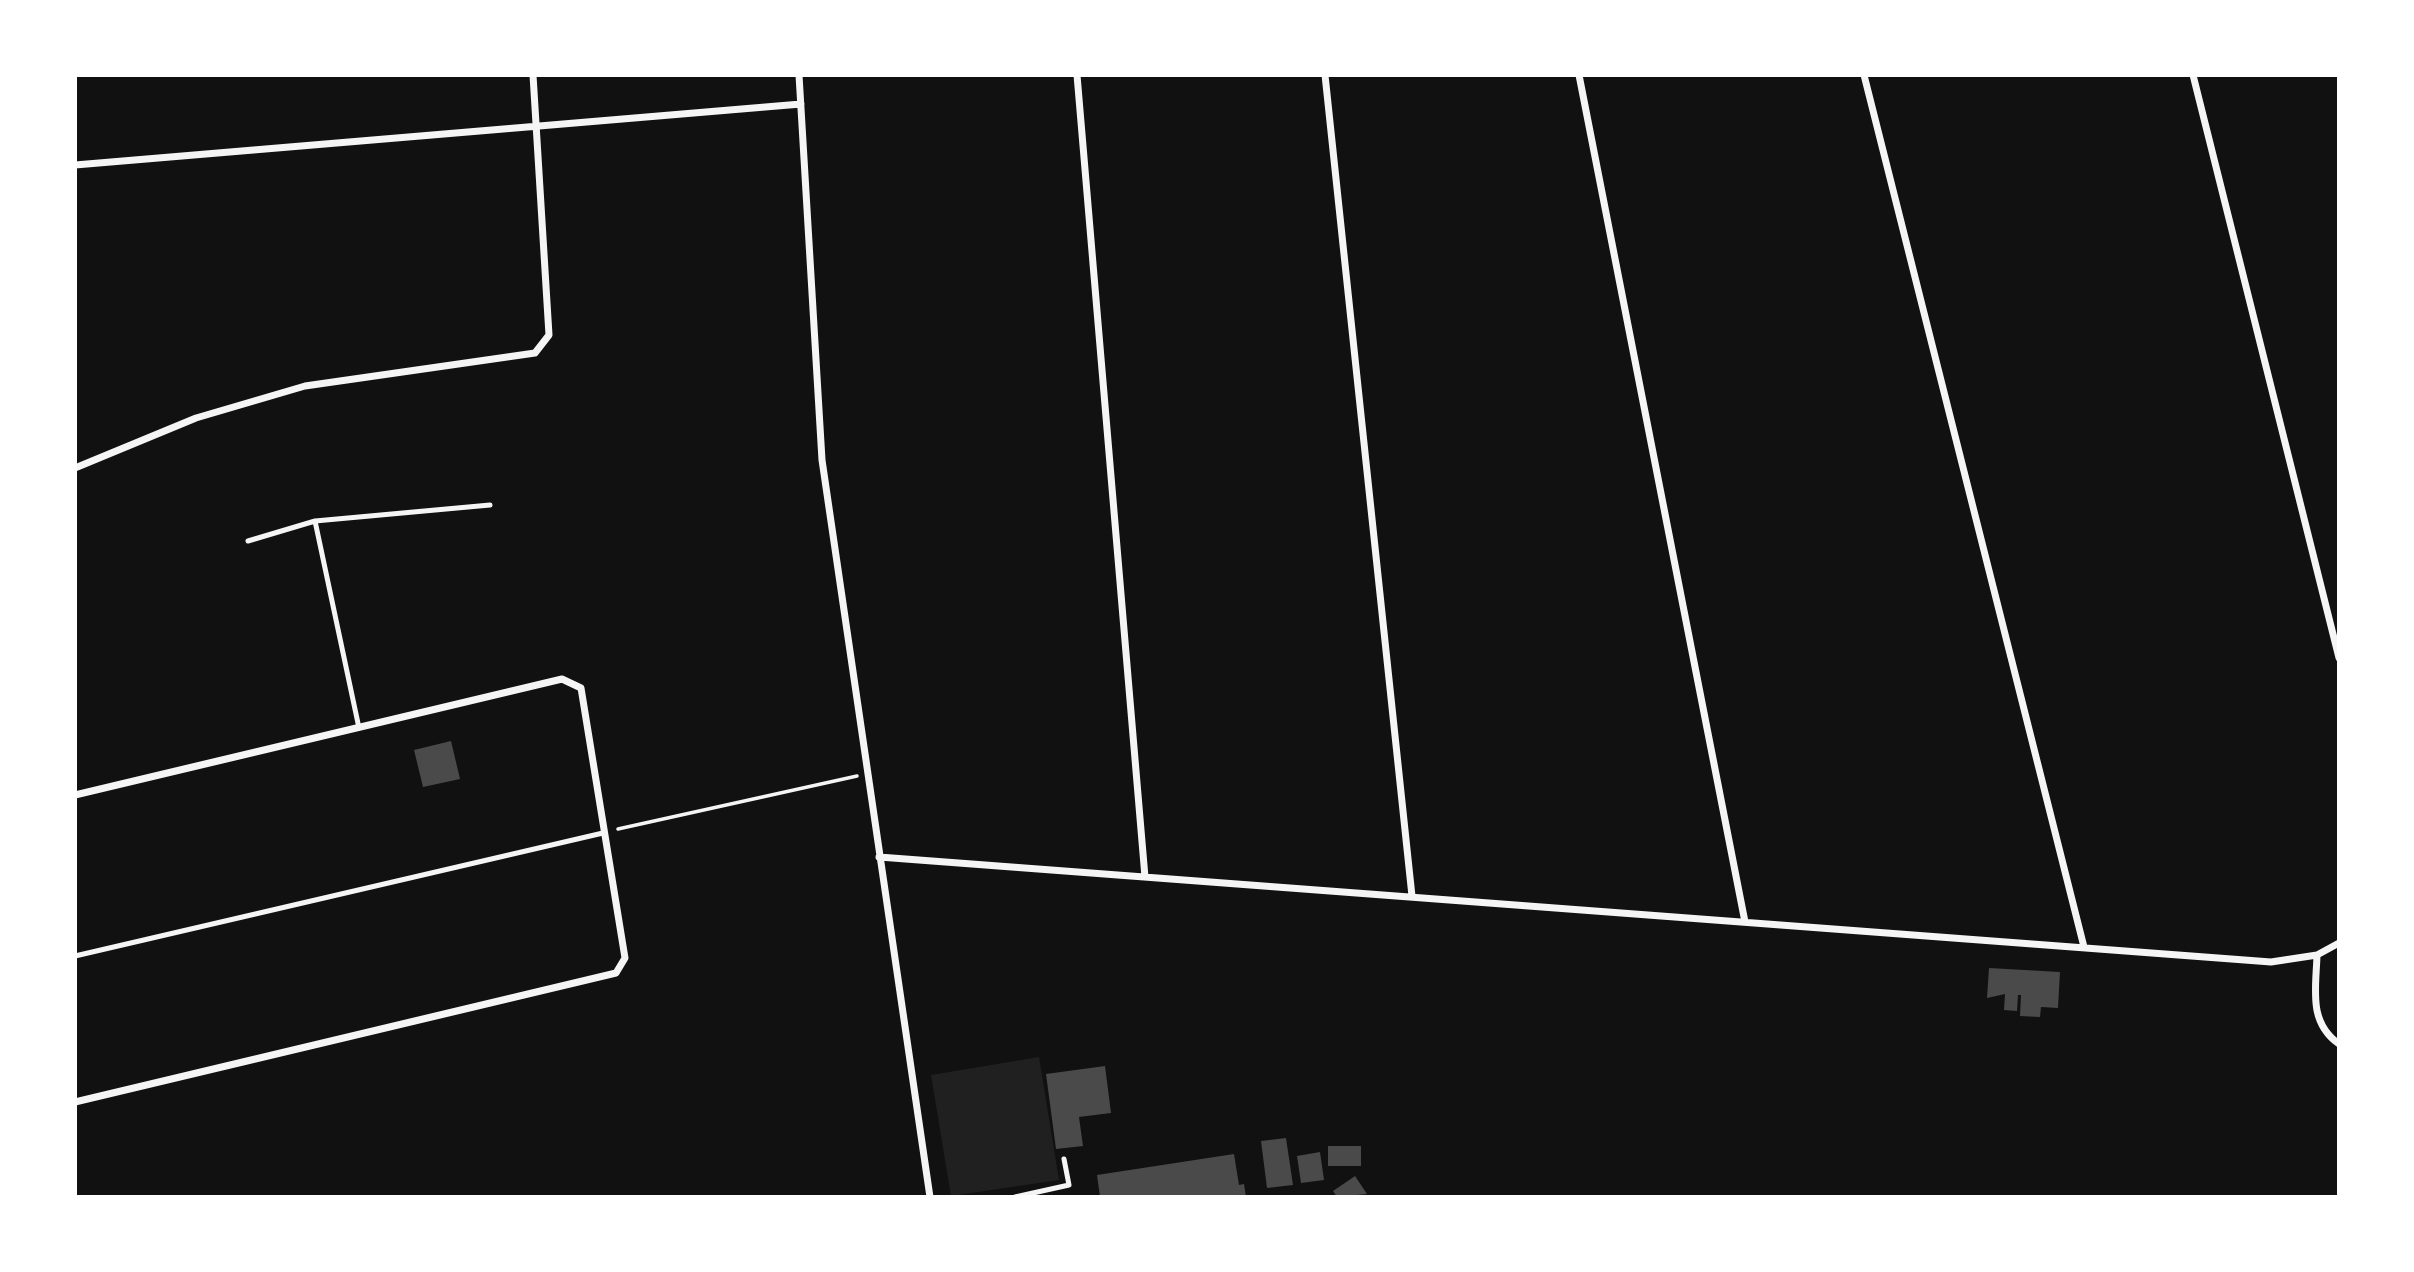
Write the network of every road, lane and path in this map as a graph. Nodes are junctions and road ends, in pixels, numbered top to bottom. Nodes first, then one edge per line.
1 (533, 75) edge
2 (799, 75) edge
3 (1077, 75) edge
4 (1325, 75) edge
5 (1579, 75) edge
6 (1864, 75) edge
7 (2193, 75) edge
8 (801, 104) junction
9 (536, 125) junction
10 (75, 165) edge
11 (75, 468) edge
12 (490, 505) dead end
13 (315, 522) junction
14 (248, 541) dead end
15 (2339, 658) edge
16 (359, 728) junction
17 (866, 774) junction
18 (75, 795) edge
19 (603, 833) junction
20 (879, 857) junction
21 (1144, 877) junction
22 (1412, 896) junction
23 (1745, 922) junction
24 (2339, 943) edge
25 (2084, 947) junction
26 (2316, 955) junction
27 (75, 956) edge
28 (2339, 1044) edge
29 (75, 1102) edge
30 (1064, 1159) dead end
31 (930, 1197) edge
32 (1015, 1197) edge

1 - 9 street
2 - 8 street
3 - 21 street
4 - 22 street
5 - 23 street
6 - 25 street
7 - 15 street
8 - 9 street
8 - 17 street
9 - 10 street
9 - 11 street
12 - 13 lane
13 - 14 lane
13 - 16 lane
16 - 18 street
16 - 19 street
17 - 19 path
17 - 20 street
19 - 27 lane
19 - 29 street
20 - 21 street
20 - 31 street
21 - 22 street
22 - 23 street
23 - 25 street
24 - 26 street
25 - 26 street
26 - 28 street
30 - 32 lane

